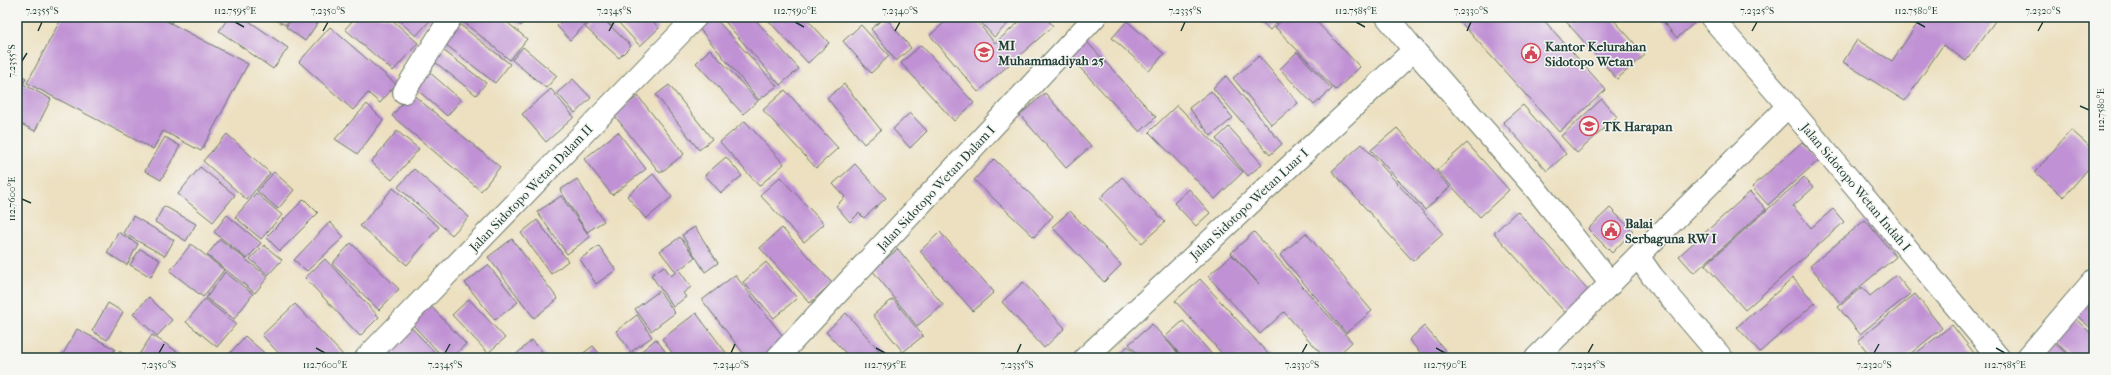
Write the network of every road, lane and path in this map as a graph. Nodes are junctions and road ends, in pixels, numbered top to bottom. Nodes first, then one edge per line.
1 (451, 17) edge
2 (696, 17) edge
3 (1095, 17) edge
4 (1387, 17) edge
5 (1711, 17) edge
6 (1414, 50) junction
7 (404, 92) dead end
8 (1788, 106) junction
9 (1638, 256) junction
10 (2094, 280) edge
11 (1611, 284) junction
12 (366, 358) edge
13 (777, 358) edge
14 (1085, 358) edge
15 (1536, 358) edge
16 (1722, 358) edge
17 (2000, 358) edge
18 (2027, 358) edge

1 - 7 street
2 - 12 street, Jalan Sidotopo Wetan Dalam II
3 - 13 street, Jalan Sidotopo Wetan Dalam I
4 - 6 street
5 - 8 street, Jalan Sidotopo Wetan Indah I
6 - 11 street
6 - 14 street, Jalan Sidotopo Wetan Luar I
8 - 9 street
8 - 17 street, Jalan Sidotopo Wetan Indah I
9 - 11 street
9 - 16 street
10 - 18 street
11 - 15 street

